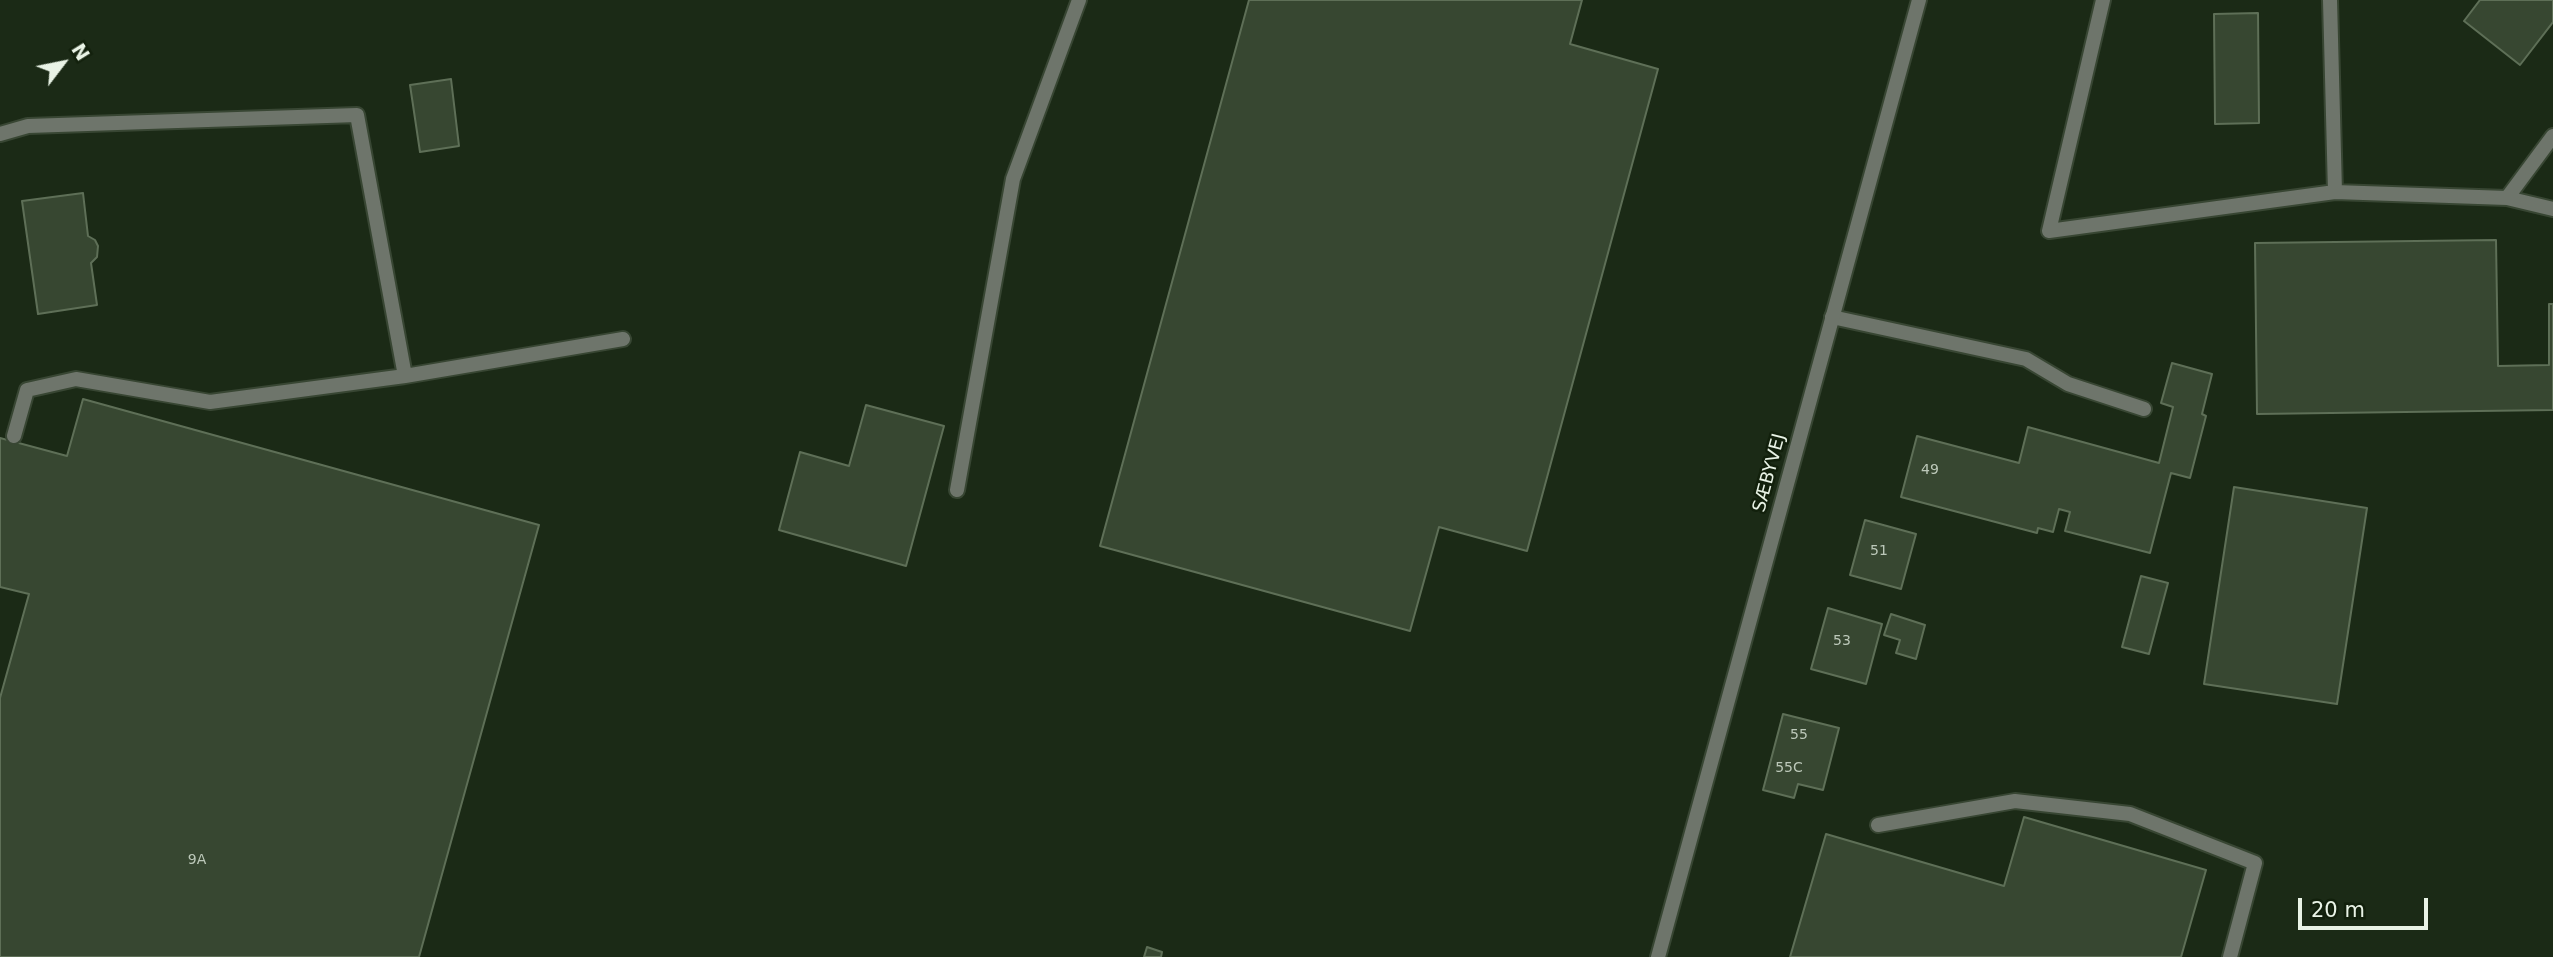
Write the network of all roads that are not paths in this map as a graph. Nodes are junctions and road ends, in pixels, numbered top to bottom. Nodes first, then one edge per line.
1 (1079, 0) edge
2 (1919, 0) edge
3 (2103, 0) edge
4 (2330, 0) edge
5 (0, 134) edge
6 (2553, 136) edge
7 (2335, 192) junction
8 (2507, 198) junction
9 (2553, 209) edge
10 (1832, 317) junction
11 (623, 339) dead end
12 (405, 376) junction
13 (2144, 409) dead end
14 (14, 436) dead end
15 (957, 490) dead end
16 (1878, 825) dead end
17 (1658, 957) edge
18 (2230, 957) edge

1 - 15 street
2 - 10 street, SÆBYVEJ
3 - 7 street
4 - 7 street
5 - 12 street
6 - 8 street
7 - 8 street
8 - 9 street
10 - 13 street
10 - 17 street, SÆBYVEJ
11 - 12 street
12 - 14 street
16 - 18 street

